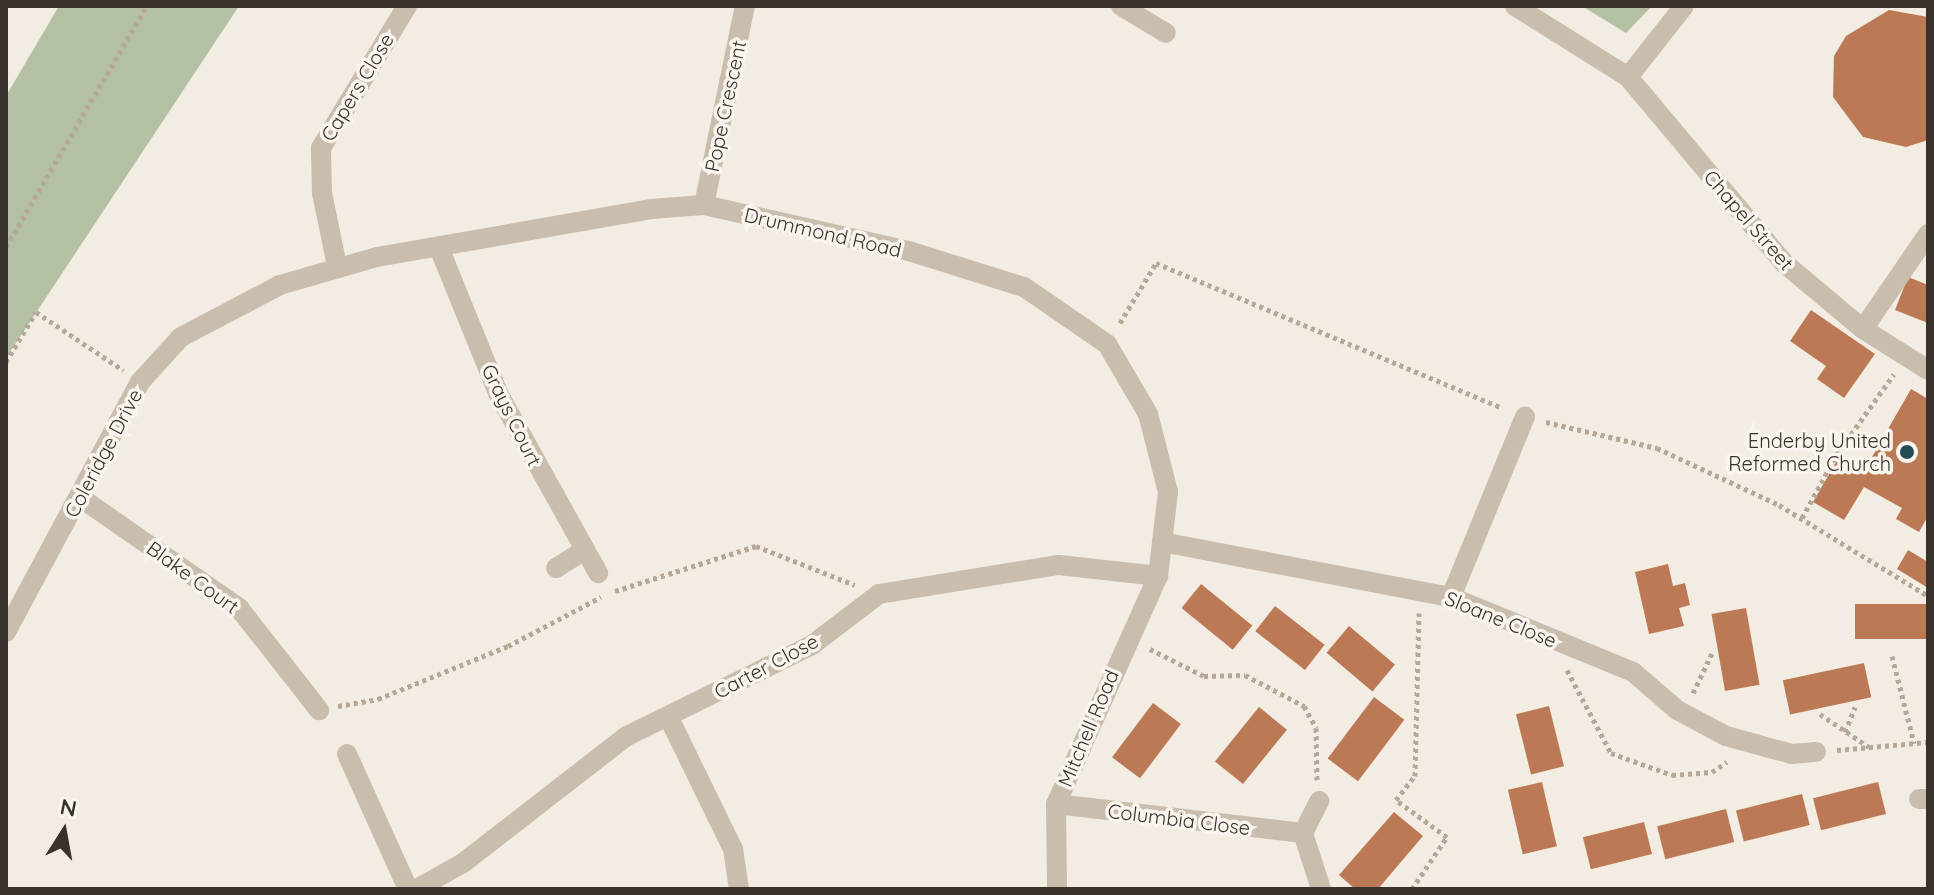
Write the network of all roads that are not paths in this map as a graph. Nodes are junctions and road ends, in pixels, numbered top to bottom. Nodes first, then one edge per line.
1 (407, 6) edge
2 (745, 6) edge
3 (1121, 6) edge
4 (1515, 6) edge
5 (1684, 6) edge
6 (1166, 33) dead end
7 (1628, 77) junction
8 (704, 205) junction
9 (1928, 234) edge
10 (440, 250) junction
11 (337, 266) junction
12 (280, 285) joint
13 (1863, 329) junction
14 (1928, 370) edge
15 (1525, 417) dead end
16 (81, 498) junction
17 (1162, 542) junction
18 (583, 551) junction
19 (556, 568) dead end
20 (598, 573) road end
21 (1158, 576) junction
22 (1451, 597) junction
23 (6, 632) edge
24 (319, 710) road end
25 (669, 718) junction
26 (1816, 752) road end
27 (347, 754) dead end
28 (1319, 801) road end
29 (1056, 804) junction
30 (1303, 833) junction
31 (408, 889) edge
32 (417, 889) edge
33 (739, 889) edge
34 (1057, 889) edge
35 (1321, 889) edge

1 - 11 street, Capers Close
2 - 8 street, Pope Crescent
3 - 6 street
4 - 7 street, Chapel Street
5 - 7 street
7 - 13 street, Chapel Street
8 - 10 street, Drummond Road
8 - 17 street, Drummond Road
9 - 13 street
10 - 11 street, Drummond Road
10 - 18 street, Grays Court
11 - 12 street, Drummond Road
12 - 16 street, Coleridge Drive
13 - 14 street, Chapel Street
15 - 22 street
16 - 23 street, Coleridge Drive
16 - 24 street, Blake Court
17 - 21 street, Drummond Road
17 - 22 street, Sloane Close
18 - 19 street
18 - 20 street, Grays Court
21 - 25 street, Carter Close
21 - 29 street, Mitchell Road
22 - 26 street, Sloane Close
25 - 32 street, Carter Close
25 - 33 street
27 - 31 street
28 - 30 street
29 - 30 street, Columbia Close
29 - 34 street, Mitchell Road
30 - 35 street

